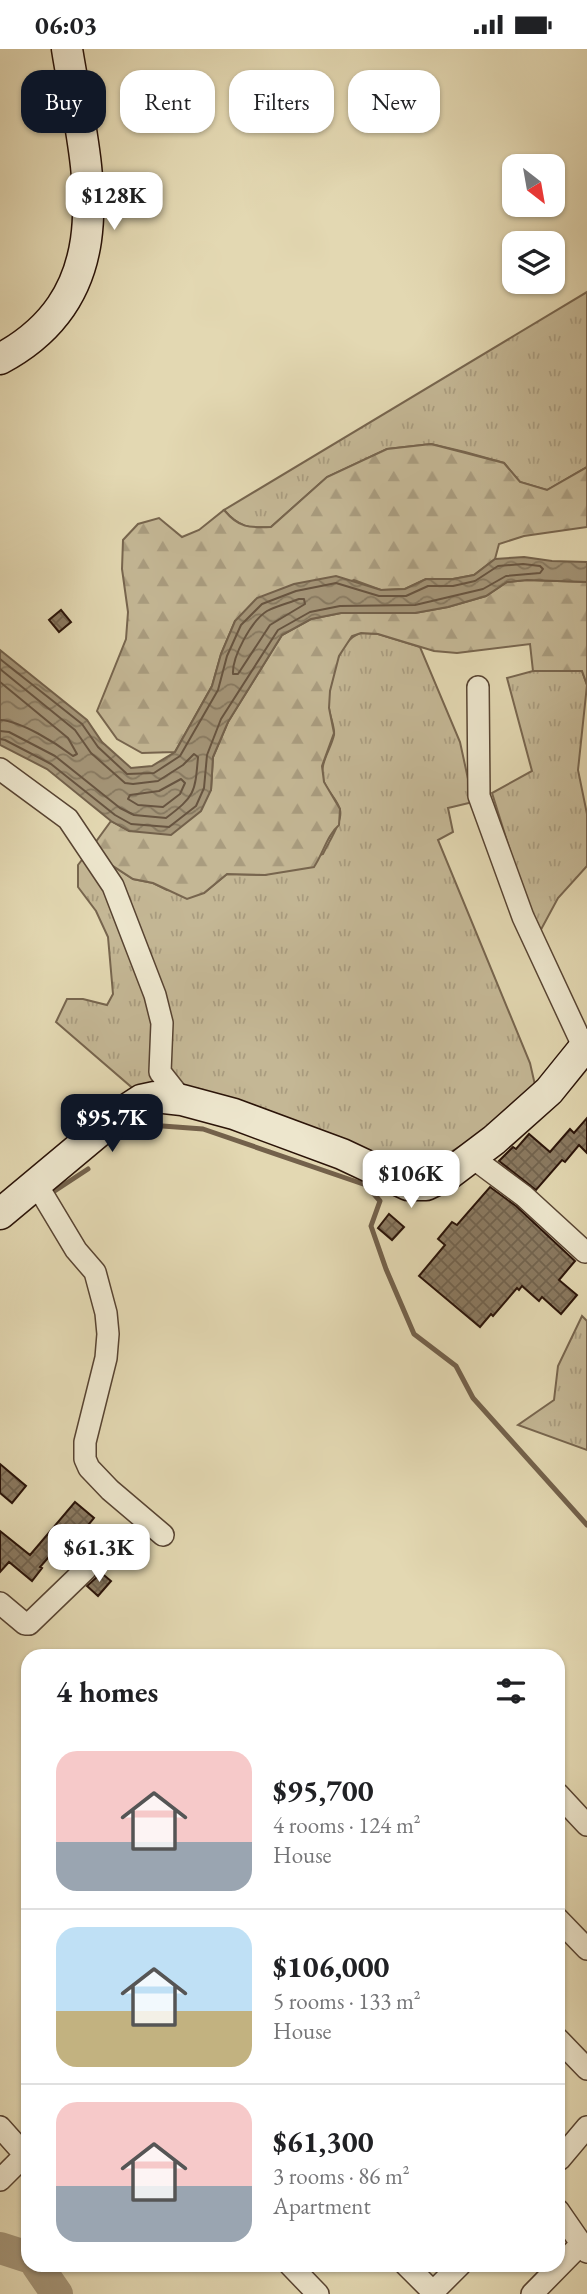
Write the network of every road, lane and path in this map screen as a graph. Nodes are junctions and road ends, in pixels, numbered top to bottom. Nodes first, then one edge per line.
1 (67, 49) edge
2 (0, 359) edge
3 (478, 687) dead end
4 (0, 769) edge
5 (586, 1046) edge
6 (182, 1100) junction
7 (473, 1158) junction
8 (37, 1185) junction
9 (0, 1214) edge
10 (585, 1252) dead end
11 (163, 1535) dead end
12 (86, 1569) dead end
13 (0, 1603) edge
14 (565, 1801) edge
15 (587, 1825) edge
16 (565, 1926) edge
17 (587, 1949) edge
18 (565, 2046) edge
19 (587, 2069) edge
20 (0, 2127) edge
21 (587, 2127) edge
22 (21, 2151) edge
23 (565, 2152) edge
24 (21, 2159) edge
25 (0, 2180) edge
26 (565, 2220) edge
27 (584, 2248) edge
28 (565, 2264) edge
29 (297, 2272) edge
30 (412, 2272) edge
31 (453, 2272) edge
32 (556, 2272) edge
33 (432, 2293) edge
34 (318, 2294) edge
35 (531, 2294) edge

1 - 2 street
3 - 5 street
4 - 6 street
5 - 7 street
6 - 7 street
6 - 8 street
7 - 10 street
8 - 9 street
8 - 11 street
12 - 13 street
14 - 15 street
16 - 17 street
18 - 19 street
20 - 22 street
21 - 23 street
24 - 25 street
26 - 27 street
27 - 28 street
29 - 34 street
30 - 33 street
31 - 33 street
32 - 35 street

